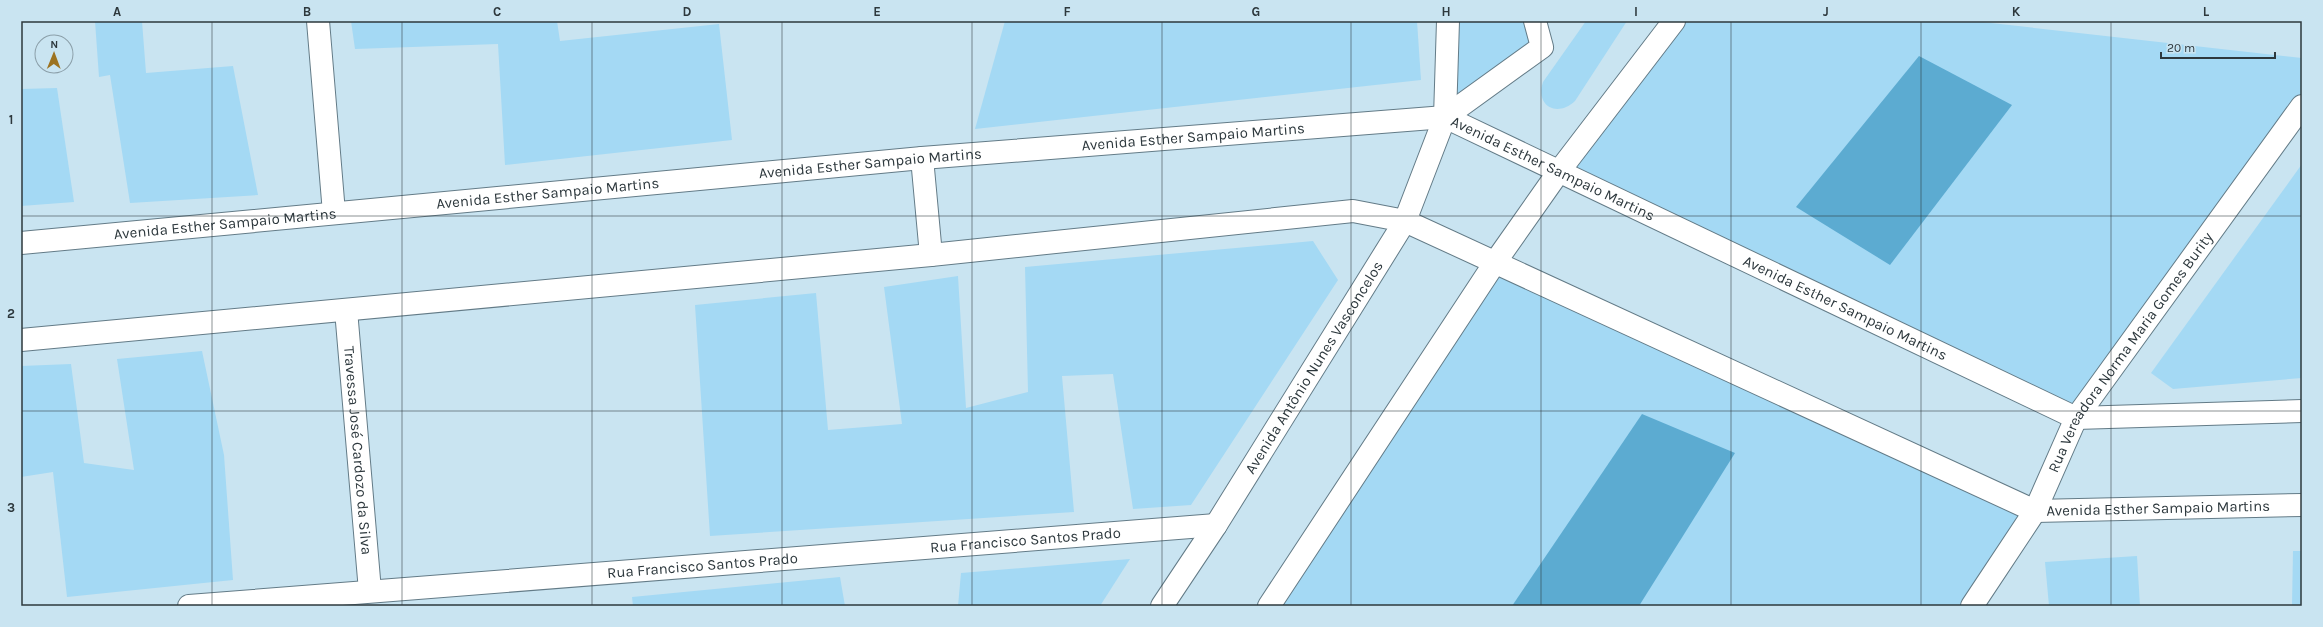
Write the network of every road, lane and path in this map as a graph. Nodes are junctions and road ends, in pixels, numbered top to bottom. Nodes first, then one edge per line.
1 (318, 21) edge
2 (1448, 21) edge
3 (1535, 21) edge
4 (1674, 22) edge
5 (2301, 106) edge
6 (1445, 117) junction
7 (922, 158) junction
8 (1560, 170) junction
9 (334, 213) junction
10 (1405, 221) junction
11 (21, 243) edge
12 (931, 255) junction
13 (1496, 261) junction
14 (346, 310) junction
15 (21, 340) edge
16 (2302, 411) edge
17 (2076, 418) junction
18 (2302, 505) edge
19 (2035, 511) junction
20 (1216, 525) junction
21 (370, 591) junction
22 (189, 606) edge
23 (1162, 606) edge
24 (1269, 606) edge
25 (1972, 606) edge

1 - 9 street
2 - 6 street
3 - 6 street
4 - 8 street
5 - 17 street, Rua Vereadora Norma Maria Gomes Burity
6 - 7 street, Avenida Esther Sampaio Martins
6 - 8 street, Avenida Esther Sampaio Martins
6 - 10 street, Avenida Antônio Nunes Vasconcelos
7 - 9 street, Avenida Esther Sampaio Martins
7 - 12 street
8 - 13 street
8 - 17 street, Avenida Esther Sampaio Martins
9 - 11 street, Avenida Esther Sampaio Martins
10 - 12 street, Avenida Esther Sampaio Martins
10 - 13 street, Avenida Esther Sampaio Martins
10 - 20 street, Avenida Antônio Nunes Vasconcelos
12 - 14 street, Avenida Esther Sampaio Martins
13 - 19 street, Avenida Esther Sampaio Martins
13 - 24 street
14 - 15 street, Avenida Esther Sampaio Martins
14 - 21 street, Travessa José Cardozo da Silva
16 - 17 street, Avenida Esther Sampaio Martins
17 - 19 street, Rua Vereadora Norma Maria Gomes Burity
18 - 19 street, Avenida Esther Sampaio Martins
19 - 25 street, Rua Vereadora Norma Maria Gomes Burity
20 - 21 street, Rua Francisco Santos Prado
20 - 23 street, Avenida Antônio Nunes Vasconcelos
21 - 22 street, Rua Francisco Santos Prado

